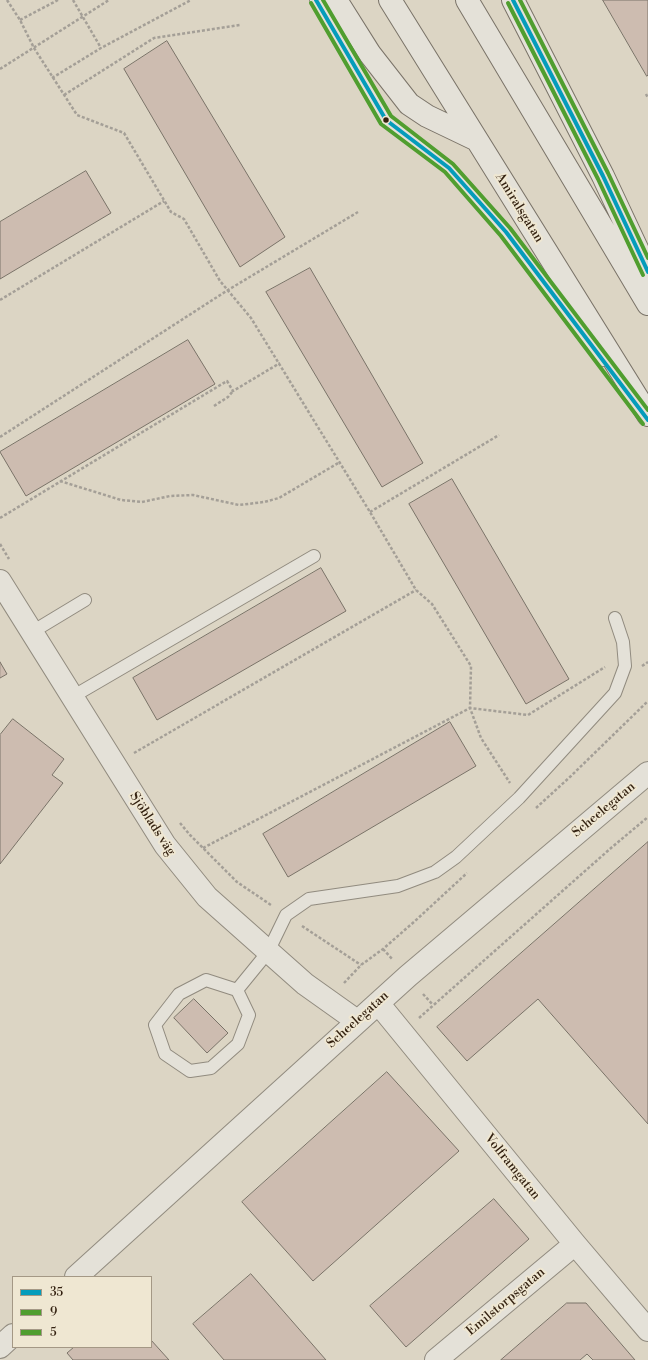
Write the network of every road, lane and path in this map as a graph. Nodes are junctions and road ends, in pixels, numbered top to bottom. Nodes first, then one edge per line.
1 (7, 0) edge
2 (58, 0) edge
3 (72, 0) edge
4 (109, 0) edge
5 (191, 0) edge
6 (316, 0) edge
7 (336, 0) edge
8 (390, 0) edge
9 (467, 0) edge
10 (513, 0) edge
11 (83, 16) junction
12 (20, 20) junction
13 (240, 25) dead end
14 (34, 48) junction
15 (101, 48) junction
16 (0, 69) edge
17 (52, 78) junction
18 (64, 94) junction
19 (646, 94) dead end
20 (648, 98) edge
21 (477, 140) junction
22 (164, 201) junction
23 (358, 212) dead end
24 (648, 272) edge
25 (228, 290) junction
26 (0, 300) edge
27 (648, 304) edge
28 (280, 363) junction
29 (233, 391) junction
30 (214, 406) dead end
31 (648, 415) edge
32 (648, 420) edge
33 (499, 436) dead end
34 (0, 437) edge
35 (340, 462) junction
36 (60, 481) junction
37 (370, 512) junction
38 (0, 518) edge
39 (0, 544) edge
40 (314, 556) dead end
41 (11, 563) dead end
42 (0, 581) edge
43 (416, 590) junction
44 (85, 600) dead end
45 (615, 618) dead end
46 (32, 632) junction
47 (625, 666) junction
48 (72, 697) junction
49 (470, 708) junction
50 (129, 756) dead end
51 (648, 773) edge
52 (520, 798) junction
53 (648, 817) edge
54 (180, 823) dead end
55 (203, 848) junction
56 (286, 916) junction
57 (268, 952) junction
58 (361, 965) dead end
59 (237, 990) junction
60 (378, 1003) junction
61 (357, 1021) junction
62 (403, 1033) junction
63 (575, 1244) junction
64 (77, 1276) edge
65 (648, 1330) edge
66 (12, 1336) edge
67 (0, 1347) edge
68 (436, 1360) edge

1 - 12 path
2 - 12 path
3 - 11 path
4 - 11 path
5 - 15 path
6 - 32 lane, Amiralsgatan
7 - 21 street
8 - 21 street, Amiralsgatan
9 - 27 street
10 - 24 street
11 - 14 path
11 - 15 path
12 - 14 path
13 - 18 path
14 - 16 path
14 - 17 path
15 - 17 path
17 - 18 path
18 - 22 path
19 - 20 path
21 - 31 street, Amiralsgatan
22 - 25 path
22 - 26 path
23 - 25 path
25 - 28 path
25 - 34 path
28 - 29 path
28 - 35 path
29 - 30 path
29 - 36 path
33 - 37 path
35 - 36 path
35 - 37 path
36 - 38 path
37 - 43 path
39 - 41 path
40 - 48 lane
42 - 46 street, Sjöblads väg
43 - 49 path
43 - 50 path
44 - 46 lane
45 - 47 lane
46 - 48 street, Sjöblads väg
47 - 49 path
47 - 52 lane
48 - 57 street, Sjöblads väg
49 - 52 path
49 - 55 path
51 - 60 street, Scheelegatan
52 - 56 lane
53 - 62 path
54 - 55 path
55 - 56 path
56 - 57 lane
56 - 58 path
57 - 59 lane
57 - 61 street, Sjöblads väg
59 - 59 lane
60 - 61 street, Scheelegatan
60 - 62 street, Volframgatan
61 - 64 street, Scheelegatan
62 - 63 street, Volframgatan
63 - 65 street, Volframgatan
63 - 68 street, Emilstorpsgatan
66 - 67 street

